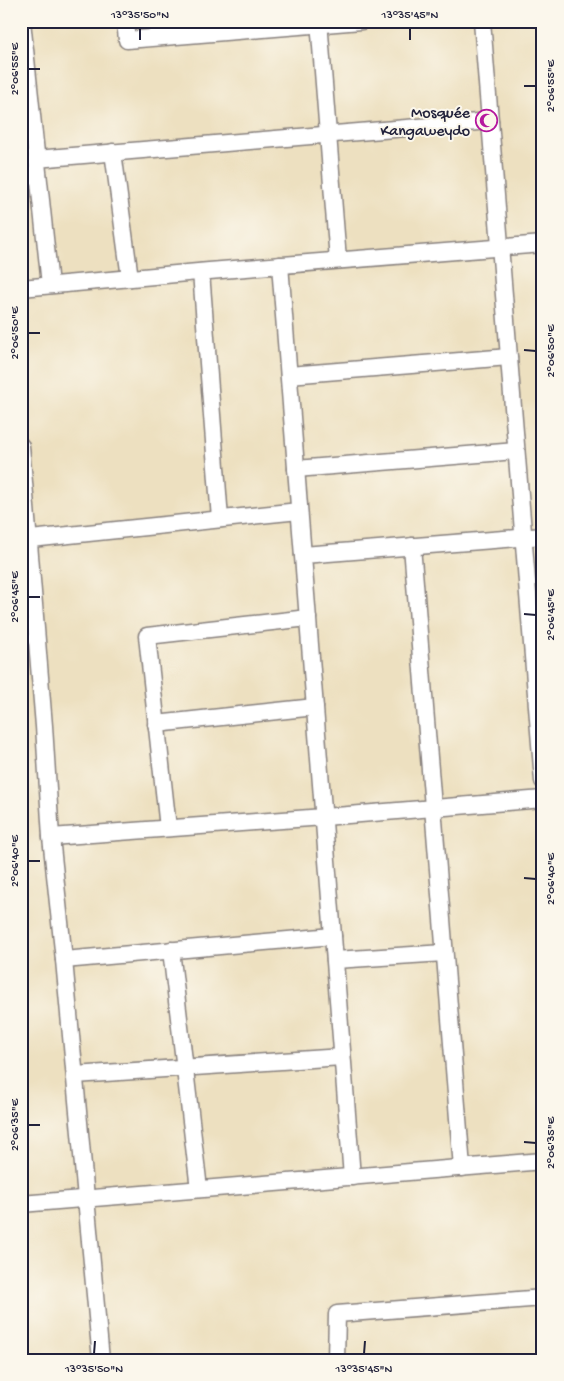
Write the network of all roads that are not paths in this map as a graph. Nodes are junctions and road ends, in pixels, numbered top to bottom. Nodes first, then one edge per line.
1 (22, 21) edge
2 (125, 21) edge
3 (361, 21) edge
4 (482, 21) edge
5 (319, 23) edge
6 (195, 28) edge
7 (25, 86) edge
8 (490, 121) junction
9 (328, 134) junction
10 (113, 152) junction
11 (37, 167) junction
12 (21, 176) edge
13 (543, 244) edge
14 (500, 247) junction
15 (338, 260) junction
16 (280, 265) junction
17 (201, 272) junction
18 (130, 278) junction
19 (50, 286) junction
20 (21, 288) edge
21 (509, 357) junction
22 (289, 375) junction
23 (21, 446) edge
24 (516, 451) junction
25 (296, 469) junction
26 (299, 511) junction
27 (220, 519) junction
28 (543, 536) edge
29 (523, 537) junction
30 (25, 540) edge
31 (412, 546) junction
32 (303, 555) junction
33 (308, 618) junction
34 (316, 707) junction
35 (156, 724) junction
36 (543, 781) edge
37 (543, 799) edge
38 (433, 808) junction
39 (324, 817) junction
40 (168, 828) junction
41 (51, 837) junction
42 (333, 936) junction
43 (171, 950) junction
44 (444, 953) junction
45 (64, 960) junction
46 (335, 960) junction
47 (342, 1057) junction
48 (184, 1068) junction
49 (75, 1075) junction
50 (543, 1161) edge
51 (462, 1168) junction
52 (352, 1177) junction
53 (198, 1189) junction
54 (86, 1198) junction
55 (21, 1204) edge
56 (543, 1298) edge
57 (101, 1360) edge
58 (336, 1360) edge

1 - 7 street
2 - 6 street
3 - 5 street
4 - 8 street
5 - 6 street
5 - 9 street
7 - 11 street
8 - 9 street
8 - 14 street
9 - 10 street
9 - 15 street
10 - 11 street
10 - 18 street
11 - 12 street
11 - 19 street
13 - 14 street
14 - 15 street
14 - 21 street
15 - 16 street
16 - 17 street
16 - 22 street
17 - 18 street
17 - 27 street
18 - 19 street
19 - 20 street
21 - 22 street
21 - 24 street
22 - 25 street
23 - 30 street
24 - 25 street
24 - 29 street
25 - 26 street
26 - 27 street
26 - 32 street
27 - 30 street
28 - 29 street
29 - 31 street
29 - 36 street
30 - 41 street
31 - 32 street
31 - 38 street
32 - 33 street
33 - 34 street
33 - 35 street
34 - 35 street
34 - 39 street
35 - 40 street
37 - 38 street
38 - 39 street
38 - 44 street
39 - 40 street
39 - 42 street
40 - 41 street
41 - 45 street
42 - 43 street
42 - 46 street
43 - 45 street
43 - 48 street
44 - 46 street
44 - 51 street
45 - 49 street
46 - 47 street
47 - 48 street
47 - 52 street
48 - 49 street
48 - 53 street
49 - 54 street
50 - 51 street
51 - 52 street
52 - 53 street
53 - 54 street
54 - 55 street
54 - 57 street
56 - 58 street

